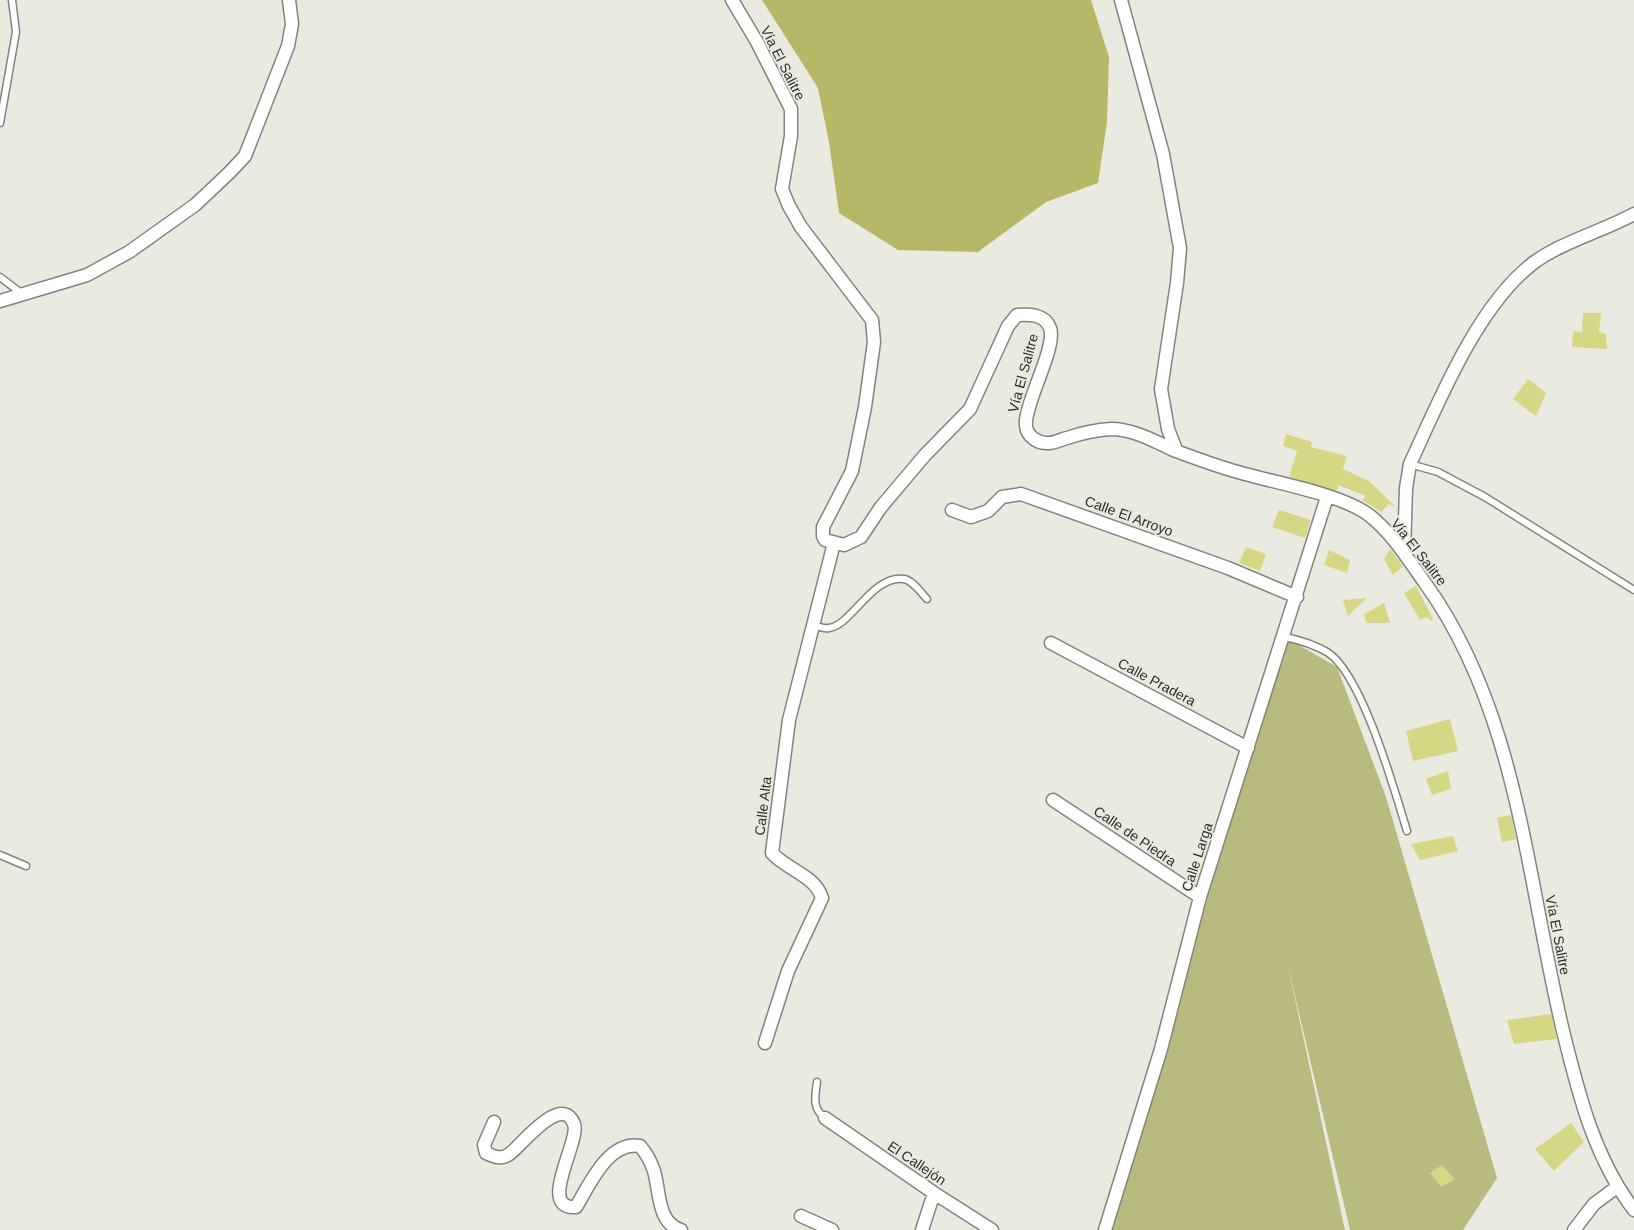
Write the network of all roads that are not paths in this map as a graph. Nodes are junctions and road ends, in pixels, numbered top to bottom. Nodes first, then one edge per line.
1 (12, 0) edge
2 (289, 0) edge
3 (732, 0) edge
4 (1121, 0) edge
5 (0, 123) edge
6 (1633, 216) edge
7 (0, 277) edge
8 (22, 294) junction
9 (0, 301) edge
10 (1176, 450) junction
11 (1410, 464) junction
12 (1327, 497) junction
13 (952, 510) dead end
14 (834, 543) junction
15 (1404, 553) junction
16 (1634, 590) edge
17 (1297, 597) junction
18 (927, 599) dead end
19 (814, 625) junction
20 (1285, 637) junction
21 (1051, 643) dead end
22 (1248, 748) junction
23 (1053, 800) dead end
24 (1407, 831) dead end
25 (0, 855) edge
26 (26, 866) dead end
27 (1200, 897) junction
28 (765, 1043) dead end
29 (817, 1082) dead end
30 (825, 1118) joint
31 (494, 1122) dead end
32 (1616, 1187) junction
33 (934, 1194) junction
34 (1634, 1210) edge
35 (800, 1216) dead end
36 (681, 1230) edge
37 (832, 1230) edge
38 (922, 1230) edge
39 (992, 1230) edge
40 (1105, 1230) edge
41 (1574, 1230) edge

1 - 5 lane
2 - 8 street
3 - 14 street, Vía El Salitre
4 - 10 street
6 - 11 street
7 - 8 lane
8 - 9 street
10 - 12 street, Vía El Salitre
10 - 14 street, Vía El Salitre
11 - 15 street
11 - 16 lane
12 - 15 street, Vía El Salitre
12 - 17 street, Calle Larga
13 - 17 street, Calle El Arroyo
14 - 19 street, Calle Alta
15 - 32 street, Vía El Salitre
17 - 20 street, Calle Larga
18 - 19 lane
19 - 28 street, Calle Alta
20 - 22 street, Calle Larga
20 - 24 lane
21 - 22 street, Calle Pradera
22 - 27 street, Calle Larga
23 - 27 street, Calle de Piedra
25 - 26 lane
27 - 40 street, Calle Larga
29 - 30 lane
30 - 33 street, El Callejón
31 - 36 street
32 - 34 street, Vía El Salitre
32 - 41 street
33 - 38 street
33 - 39 street, El Callejón
35 - 37 street

